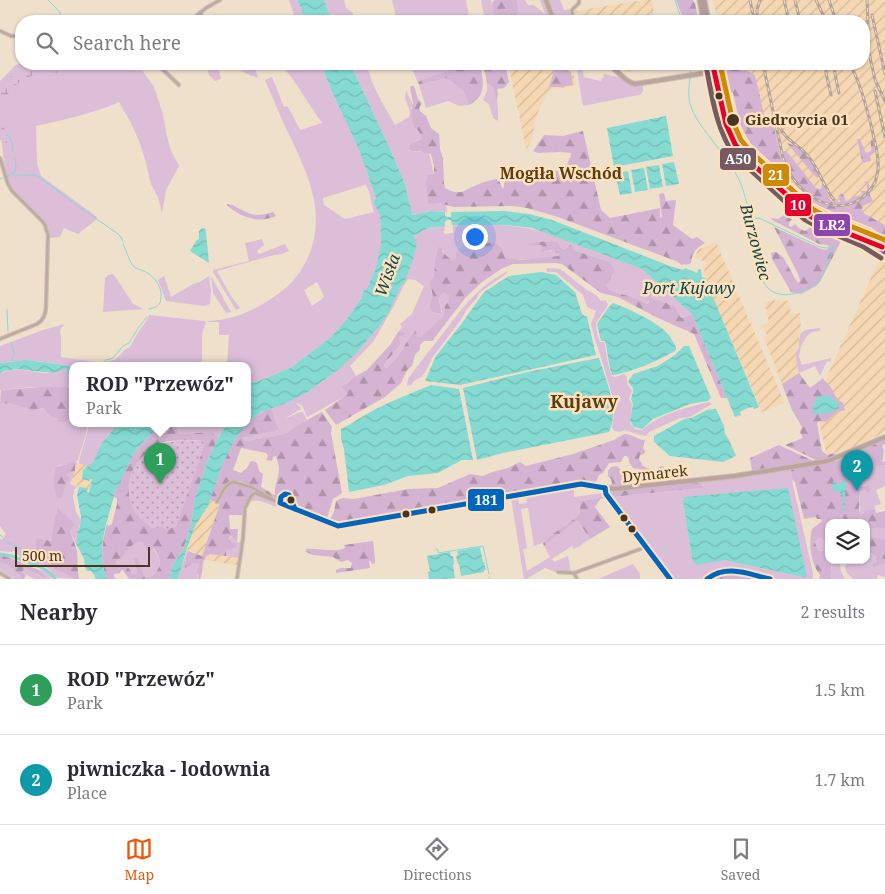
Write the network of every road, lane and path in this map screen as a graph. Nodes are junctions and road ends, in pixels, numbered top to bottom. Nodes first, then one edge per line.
1 (220, 0) edge
2 (546, 0) edge
3 (579, 0) edge
4 (702, 0) edge
5 (200, 13) joint
6 (198, 15) edge
7 (552, 15) edge
8 (572, 15) edge
9 (705, 15) edge
10 (0, 31) edge
11 (15, 36) edge
12 (163, 70) edge
13 (616, 70) edge
14 (716, 71) junction
15 (179, 85) dead end
16 (0, 159) edge
17 (885, 246) edge
18 (885, 252) edge
19 (0, 339) edge
20 (885, 437) edge
21 (605, 488) junction
22 (217, 502) dead end
23 (277, 502) junction
24 (646, 547) junction
25 (558, 572) dead end
26 (574, 573) junction
27 (0, 574) edge
28 (10, 579) edge
29 (236, 579) edge
30 (576, 579) edge
31 (670, 579) edge
32 (708, 579) edge
33 (770, 579) edge

1 - 5 street
2 - 7 street
3 - 8 street
4 - 9 main road
5 - 6 street
10 - 11 street
12 - 15 street
13 - 14 street
14 - 17 main road
14 - 18 main road
16 - 19 street
20 - 21 street, Dymarek
21 - 23 street, Dymarek
21 - 24 street
22 - 23 street
23 - 29 street
24 - 26 street
24 - 31 street
25 - 26 street
26 - 30 street
27 - 28 street
32 - 33 street

